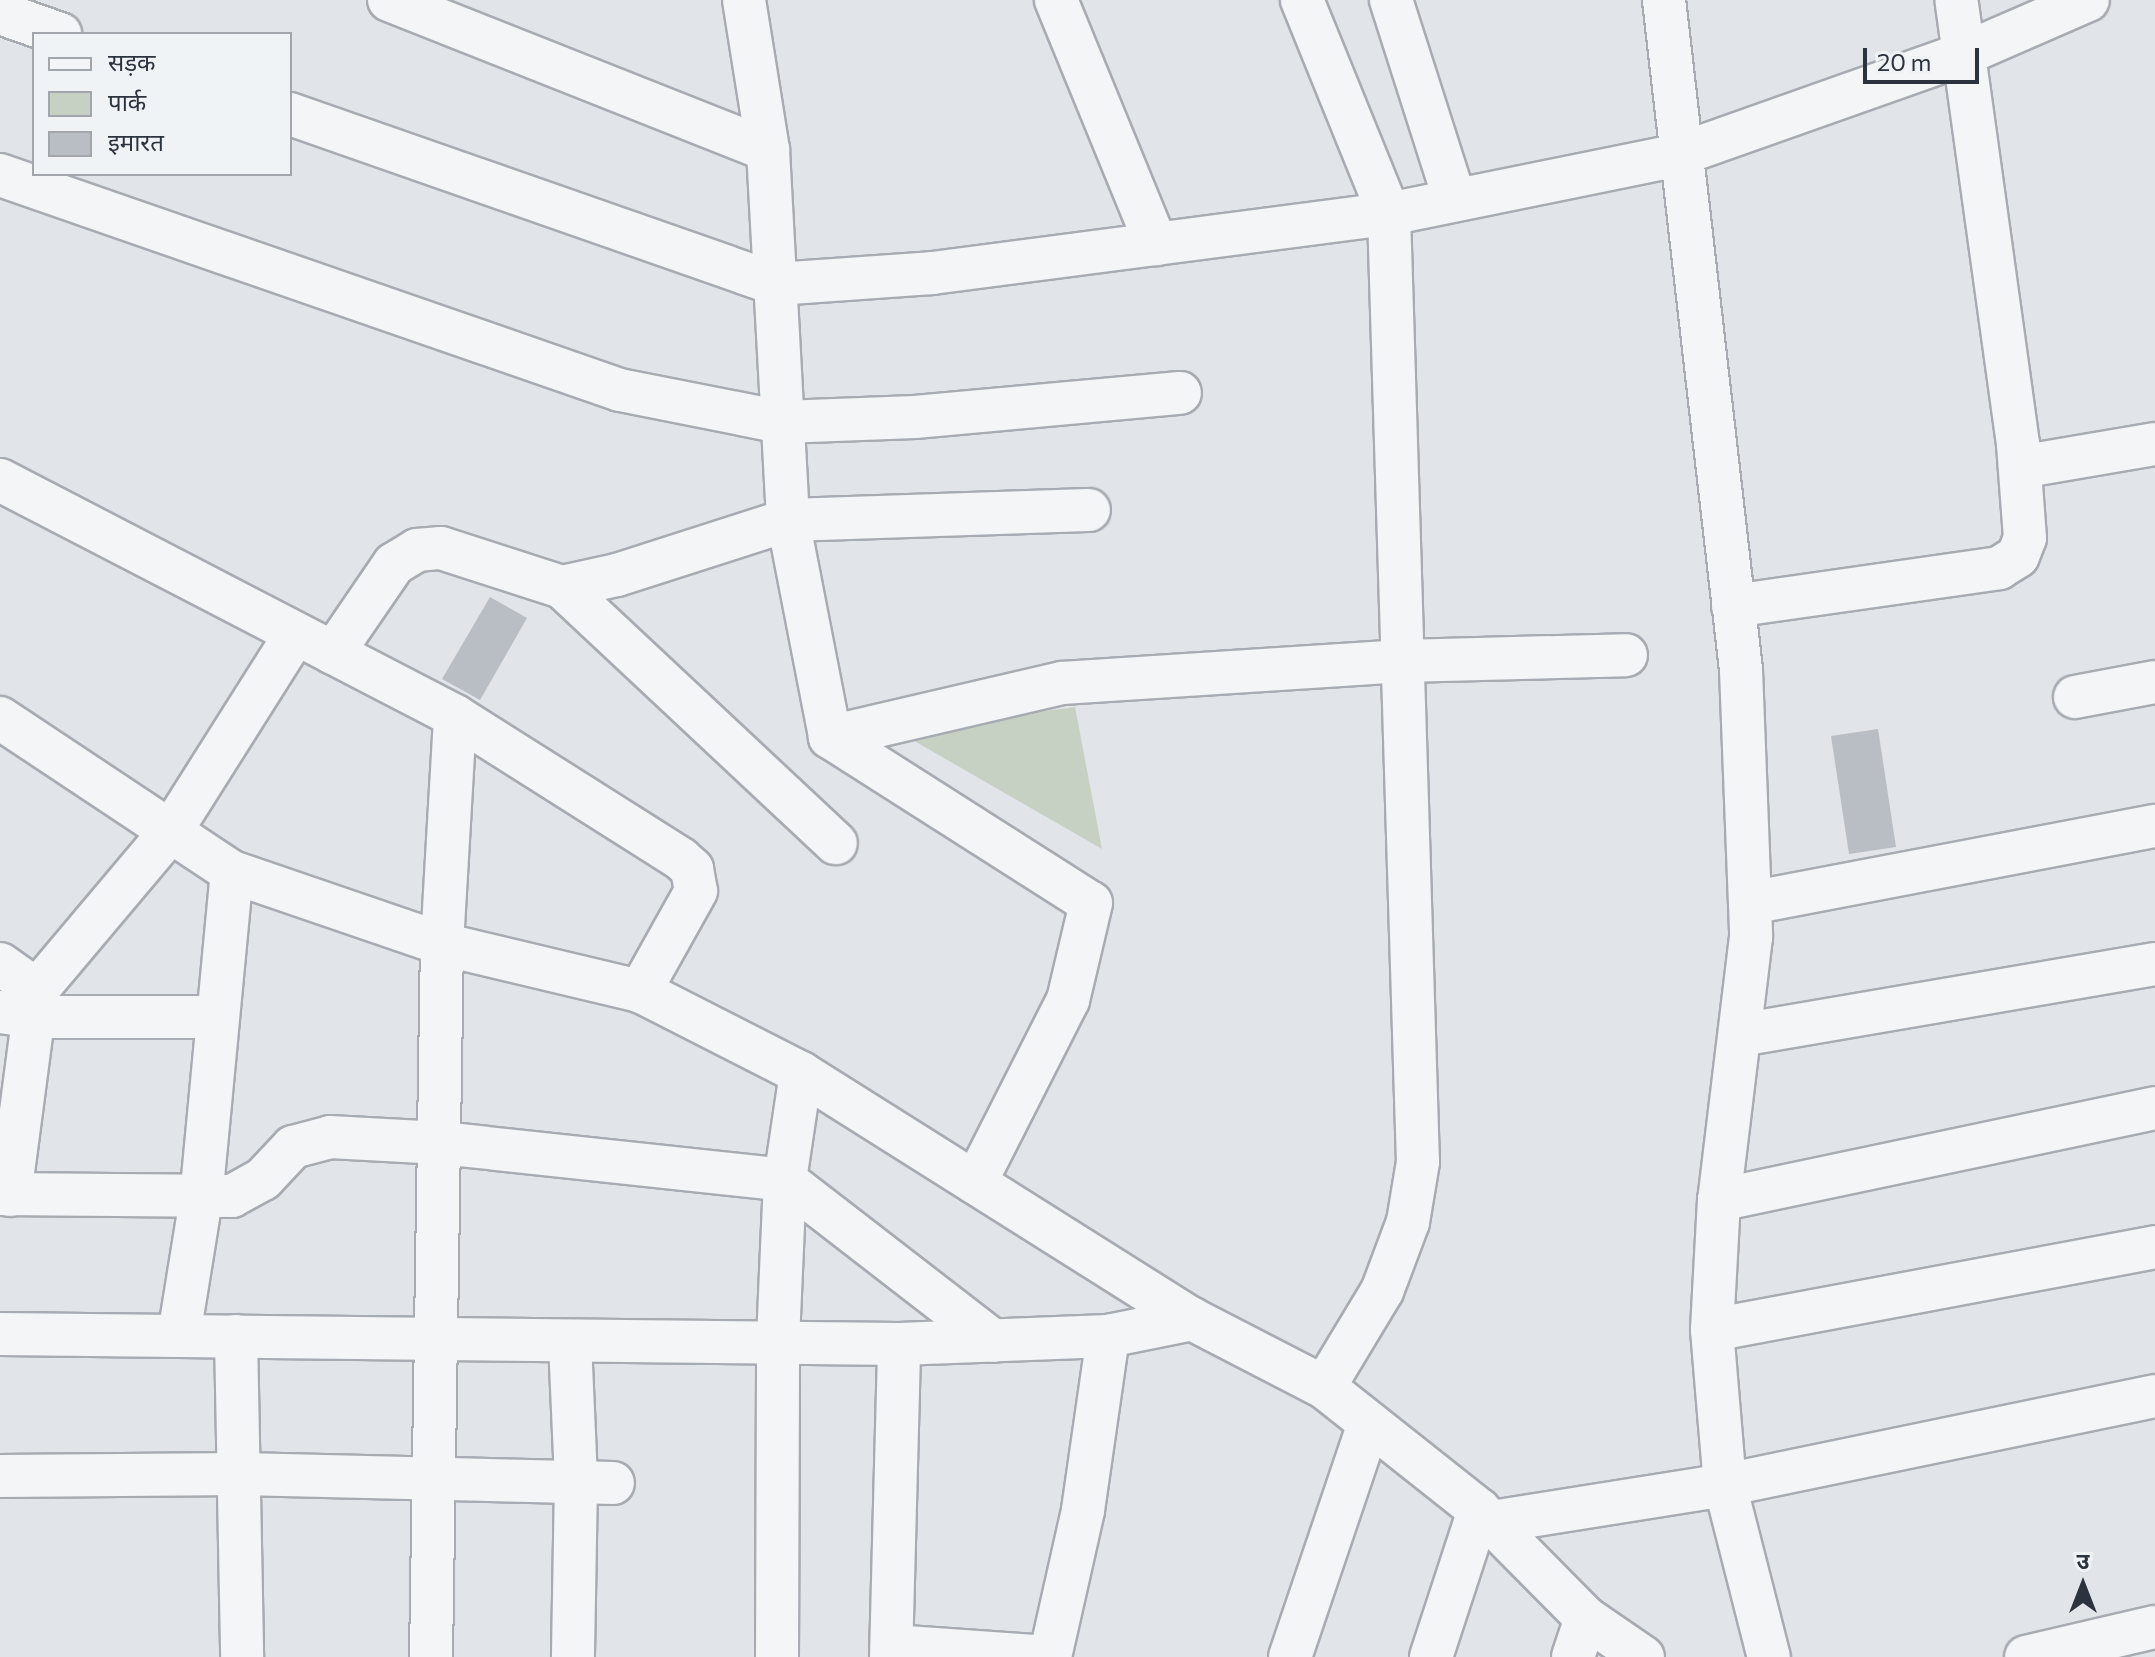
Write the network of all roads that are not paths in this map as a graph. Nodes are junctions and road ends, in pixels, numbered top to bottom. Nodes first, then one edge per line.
1 (389, 0) edge
2 (744, 0) edge
3 (1056, 0) edge
4 (1302, 0) edge
5 (1391, 0) edge
6 (1664, 0) edge
7 (1956, 0) edge
8 (2088, 0) edge
9 (0, 13) edge
10 (54, 32) edge
11 (1964, 54) junction
12 (292, 115) edge
13 (768, 150) junction
14 (1678, 155) junction
15 (0, 175) edge
16 (1454, 197) junction
17 (1389, 214) junction
18 (1156, 244) junction
19 (776, 284) junction
20 (1180, 393) dead end
21 (782, 422) junction
22 (2155, 444) edge
23 (2020, 467) junction
24 (0, 480) edge
25 (1089, 510) dead end
26 (788, 520) junction
27 (562, 587) junction
28 (1733, 606) junction
29 (295, 635) junction
30 (333, 653) junction
31 (1626, 655) dead end
32 (1403, 661) junction
33 (2155, 682) edge
34 (2075, 697) dead end
35 (455, 716) junction
36 (0, 718) edge
37 (830, 737) junction
38 (2155, 826) edge
39 (171, 831) junction
40 (836, 843) dead end
41 (232, 872) junction
42 (1750, 903) junction
43 (442, 944) junction
44 (0, 964) edge
45 (2155, 964) edge
46 (640, 991) junction
47 (24, 1006) edge
48 (216, 1017) junction
49 (1740, 1035) junction
50 (801, 1073) junction
51 (2155, 1108) edge
52 (441, 1143) junction
53 (785, 1180) junction
54 (975, 1183) junction
55 (5, 1195) edge
56 (201, 1199) junction
57 (1719, 1200) junction
58 (2155, 1247) edge
59 (1192, 1319) junction
60 (1712, 1330) junction
61 (0, 1334) edge
62 (179, 1335) junction
63 (236, 1336) junction
64 (1108, 1336) junction
65 (439, 1340) junction
66 (778, 1340) junction
67 (993, 1341) junction
68 (570, 1342) junction
69 (899, 1344) junction
70 (1324, 1387) junction
71 (2155, 1396) edge
72 (1369, 1423) junction
73 (242, 1474) junction
74 (0, 1476) edge
75 (437, 1479) junction
76 (594, 1483) junction
77 (1725, 1485) junction
78 (1485, 1516) junction
79 (1586, 1618) junction
80 (2155, 1627) edge
81 (892, 1652) edge
82 (242, 1657) edge
83 (431, 1657) edge
84 (573, 1657) edge
85 (777, 1657) edge
86 (1050, 1657) edge
87 (1290, 1657) edge
88 (1431, 1657) edge
89 (1573, 1657) edge
90 (1643, 1657) edge
91 (1769, 1657) edge
92 (2026, 1657) edge

1 - 13 street
2 - 13 street
3 - 18 street
4 - 17 street
5 - 16 street
6 - 14 street
7 - 11 street
8 - 11 street
9 - 10 street
11 - 14 street
11 - 23 street
12 - 19 street
13 - 19 street
14 - 16 street
14 - 28 street
15 - 21 street
16 - 17 street
17 - 18 street
17 - 32 street
18 - 19 street
19 - 21 street
20 - 21 street
21 - 26 street
22 - 23 street
23 - 28 street
24 - 29 street
25 - 26 street
26 - 27 street
26 - 37 street
27 - 30 street
27 - 40 street
28 - 42 street
29 - 30 street
29 - 39 street
30 - 35 street
31 - 32 street
32 - 37 street
32 - 70 street
33 - 34 street
35 - 43 street
35 - 46 street
36 - 39 street
37 - 54 street
38 - 42 street
39 - 41 street
39 - 47 street
41 - 43 street
41 - 48 street
42 - 49 street
43 - 46 street
43 - 52 street
44 - 47 street
45 - 49 street
46 - 50 street
47 - 48 street
47 - 55 street
48 - 56 street
49 - 57 street
50 - 53 street
50 - 54 street
51 - 57 street
52 - 53 street
52 - 56 street
52 - 65 street
53 - 66 street
53 - 67 street
54 - 59 street
55 - 56 street
56 - 62 street
57 - 60 street
58 - 60 street
59 - 64 street
59 - 70 street
60 - 77 street
61 - 62 street
62 - 63 street
63 - 65 street
63 - 73 street
64 - 67 street
64 - 86 street
65 - 68 street
65 - 75 street
66 - 68 street
66 - 69 street
66 - 85 street
67 - 69 street
68 - 76 street
69 - 81 street
70 - 72 street
71 - 77 street
72 - 78 street
72 - 87 street
73 - 74 street
73 - 75 street
73 - 82 street
75 - 76 street
75 - 83 street
76 - 84 street
77 - 78 street
77 - 91 street
78 - 79 street
78 - 88 street
79 - 89 street
79 - 90 street
80 - 92 street
81 - 86 street

